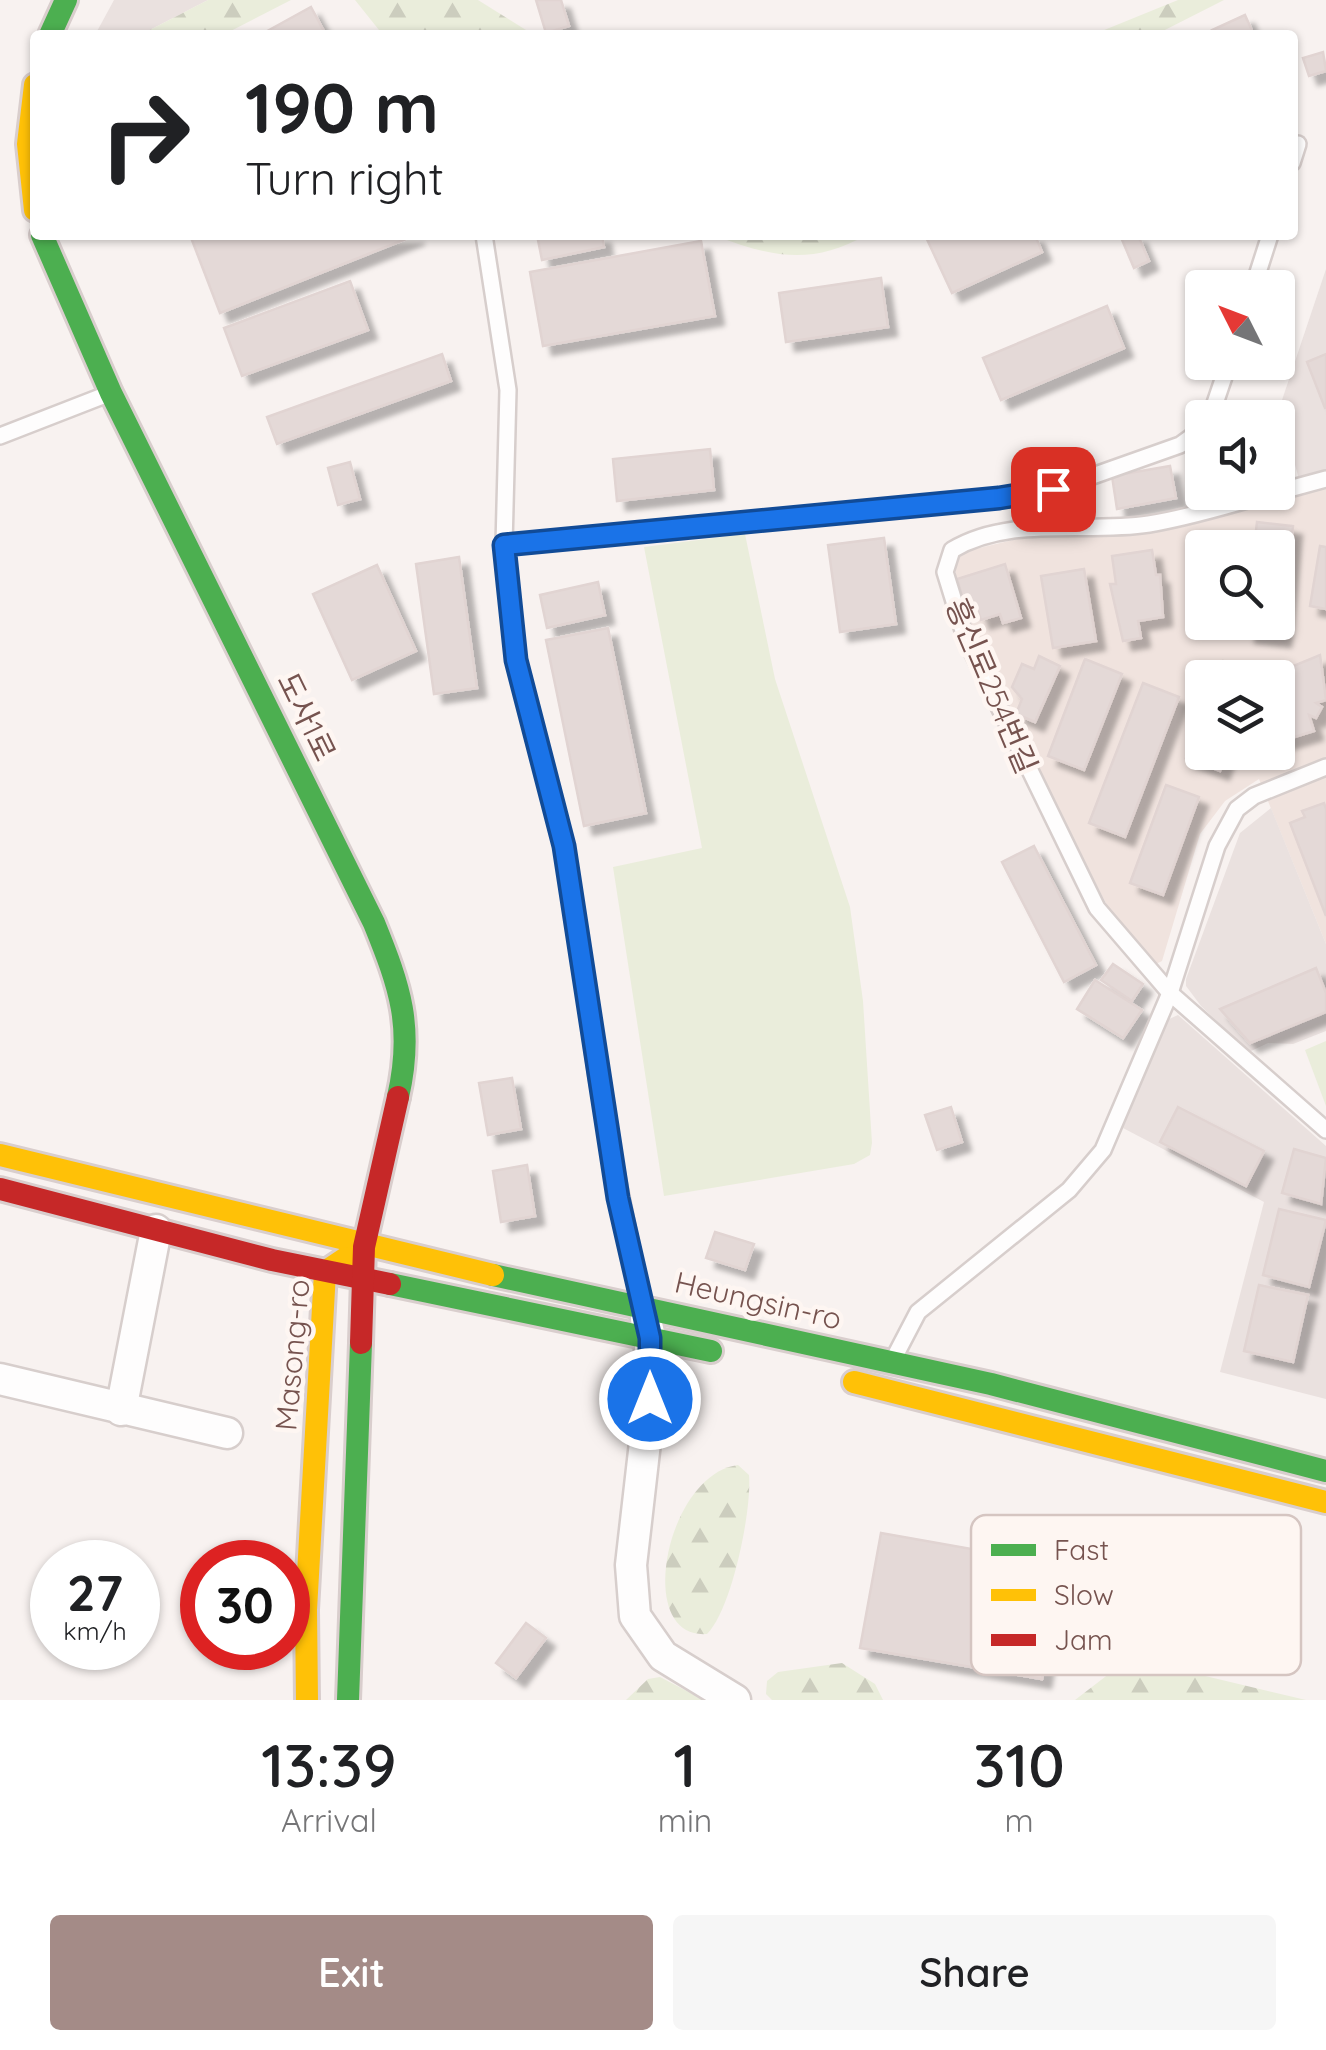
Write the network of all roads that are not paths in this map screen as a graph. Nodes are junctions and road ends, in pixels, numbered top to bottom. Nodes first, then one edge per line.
1 (66, 0) edge
2 (52, 30) edge
3 (30, 127) edge
4 (30, 163) edge
5 (44, 240) edge
6 (485, 240) edge
7 (1268, 240) edge
8 (1259, 270) edge
9 (111, 393) junction
10 (0, 436) edge
11 (1185, 441) edge
12 (1326, 480) edge
13 (1295, 488) edge
14 (1205, 510) edge
15 (504, 545) junction
16 (1326, 767) edge
17 (1170, 993) junction
18 (1326, 1130) edge
19 (0, 1155) edge
20 (0, 1190) edge
21 (156, 1230) junction
22 (364, 1247) junction
23 (325, 1272) junction
24 (362, 1280) junction
25 (643, 1306) junction
26 (650, 1338) junction
27 (740, 1358) dead end
28 (892, 1362) junction
29 (830, 1377) dead end
30 (0, 1379) edge
31 (121, 1410) junction
32 (228, 1433) dead end
33 (1326, 1471) edge
34 (1326, 1502) edge
35 (306, 1700) edge
36 (348, 1700) edge
37 (735, 1700) edge

1 - 2 main road
3 - 4 main road
5 - 9 main road, 도사1로
6 - 15 lane
7 - 8 lane
9 - 10 lane
9 - 22 main road, 도사1로
11 - 15 lane
12 - 13 lane, 흥신로254번길
14 - 17 lane, 흥신로254번길
15 - 25 lane
16 - 17 lane
17 - 18 lane, 흥신로254번길
17 - 28 lane
19 - 22 main road, Heungsin-ro
20 - 21 main road, Heungsin-ro
21 - 23 main road, Heungsin-ro
21 - 31 street
22 - 23 main road, Masong-ro
22 - 24 main road, Masong-ro
22 - 25 main road, Heungsin-ro
23 - 24 main road, Heungsin-ro
23 - 35 main road, Masong-ro
24 - 26 main road, Heungsin-ro
24 - 36 main road, Masong-ro
25 - 26 street
25 - 28 main road, Heungsin-ro
26 - 27 main road, Heungsin-ro
26 - 37 street
28 - 33 main road, Heungsin-ro
29 - 34 main road, Heungsin-ro
30 - 31 street
31 - 32 street

